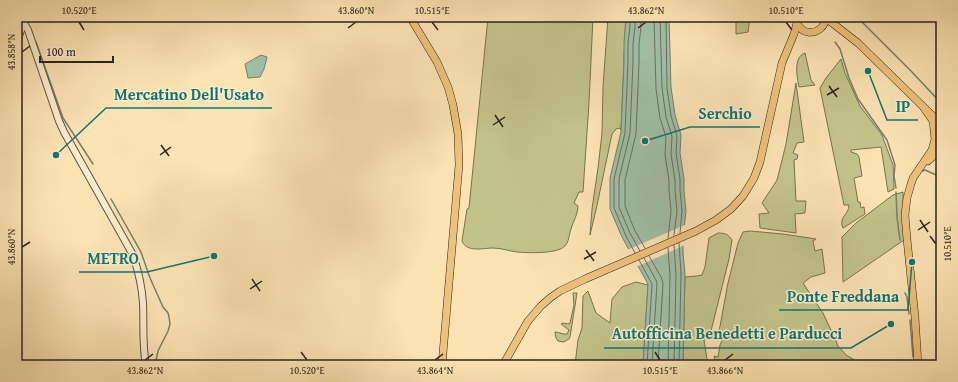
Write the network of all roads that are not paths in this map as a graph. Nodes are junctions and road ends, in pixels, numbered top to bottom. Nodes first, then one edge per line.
1 (410, 17) edge
2 (826, 17) edge
3 (26, 19) edge
4 (796, 20) edge
5 (820, 29) junction
6 (808, 32) junction
7 (844, 33) junction
8 (17, 41) edge
9 (789, 47) junction
10 (924, 108) junction
11 (941, 124) edge
12 (941, 138) edge
13 (938, 150) edge
14 (146, 365) edge
15 (442, 365) edge
16 (503, 365) edge
17 (918, 365) edge

1 - 15 main road
2 - 5 main road
2 - 7 main road
3 - 8 street
3 - 14 street
4 - 6 main road
4 - 9 main road
5 - 6 main road
5 - 7 main road
6 - 9 main road
7 - 10 main road
9 - 16 main road
10 - 11 main road
10 - 13 main road
12 - 13 main road
13 - 17 main road

